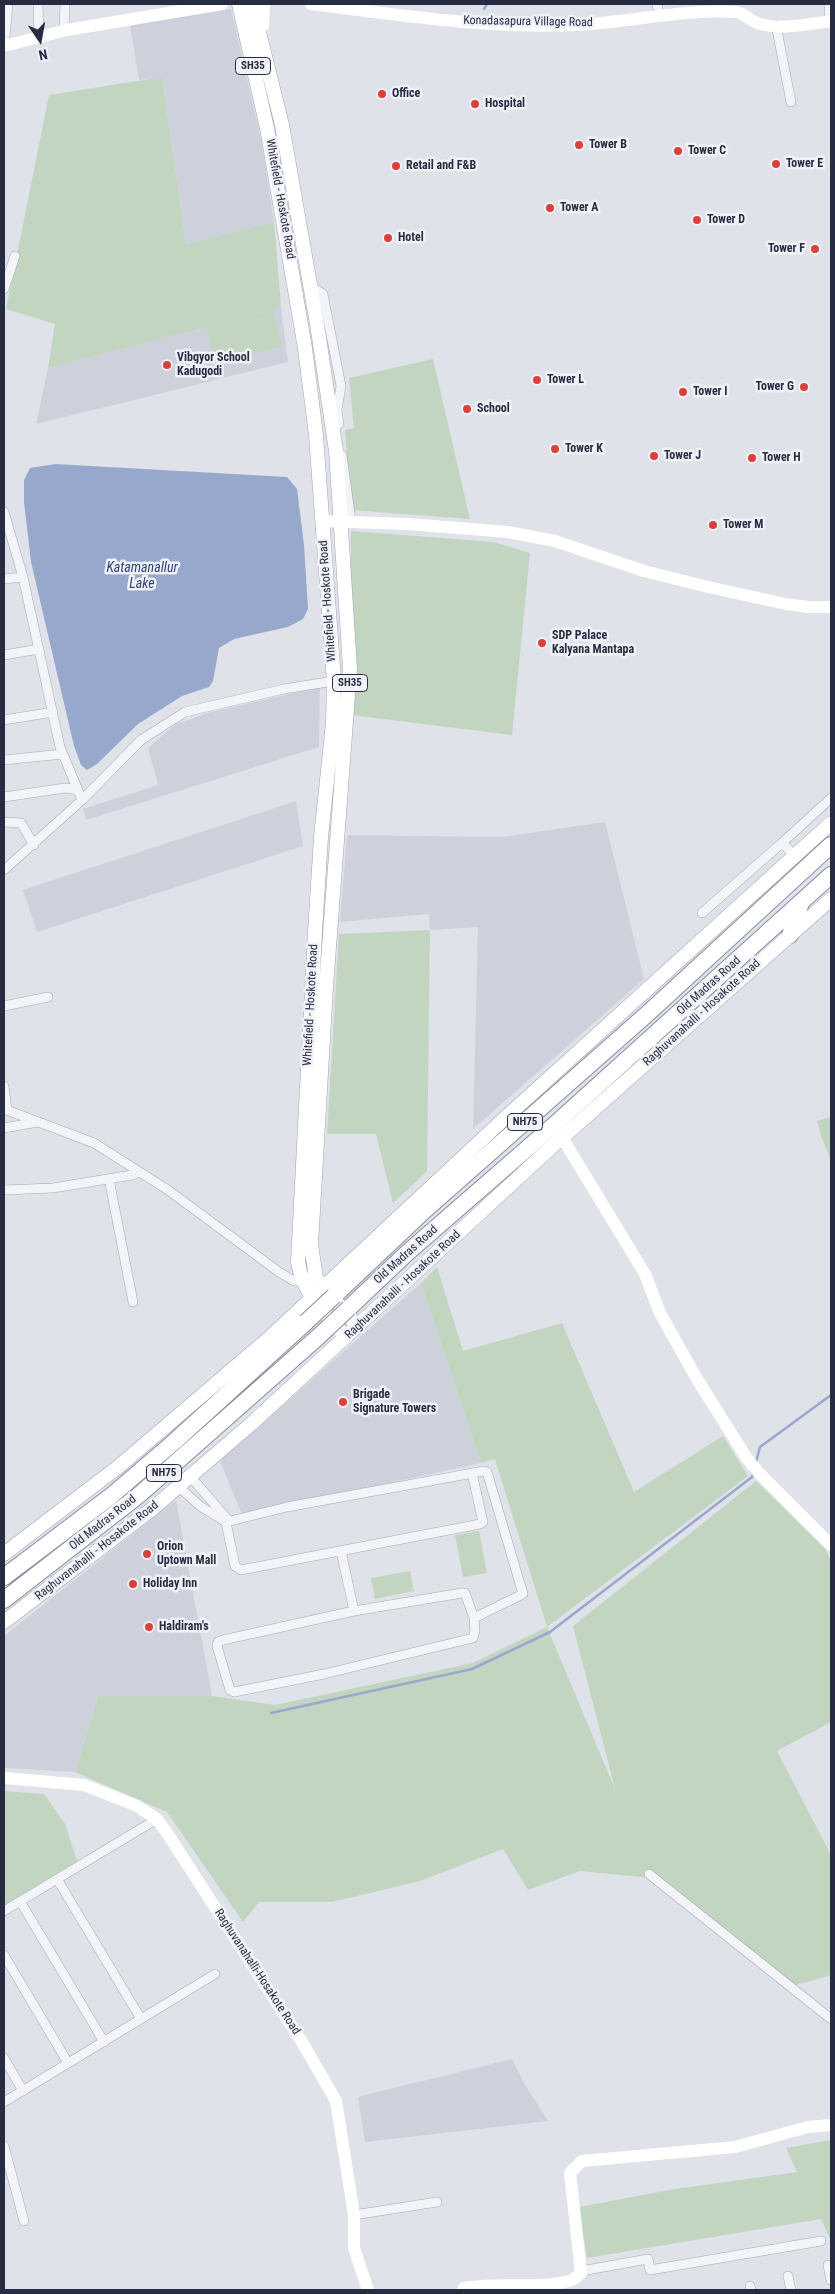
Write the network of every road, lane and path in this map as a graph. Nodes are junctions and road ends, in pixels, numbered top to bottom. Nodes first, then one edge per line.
1 (8, 4) edge
2 (38, 4) edge
3 (65, 4) edge
4 (222, 4) edge
5 (239, 4) edge
6 (252, 4) edge
7 (264, 4) edge
8 (311, 4) edge
9 (829, 4) edge
10 (689, 9) edge
11 (658, 10) edge
12 (830, 22) edge
13 (776, 25) junction
14 (259, 29) junction
15 (64, 31) junction
16 (39, 37) junction
17 (4, 47) edge
18 (791, 102) dead end
19 (15, 256) dead end
20 (4, 290) edge
21 (4, 512) edge
22 (322, 521) junction
23 (346, 521) junction
24 (23, 577) junction
25 (4, 579) edge
26 (831, 607) edge
27 (40, 649) junction
28 (4, 655) edge
29 (334, 681) junction
30 (53, 712) junction
31 (4, 720) edge
32 (338, 743) junction
33 (63, 754) junction
34 (4, 760) edge
35 (78, 790) junction
36 (4, 797) edge
37 (831, 798) edge
38 (82, 800) junction
39 (5, 822) edge
40 (831, 823) edge
41 (782, 843) junction
42 (831, 844) edge
43 (34, 845) junction
44 (795, 856) junction
45 (4, 870) edge
46 (831, 875) edge
47 (831, 899) edge
48 (802, 901) junction
49 (702, 913) dead end
50 (790, 935) junction
51 (48, 997) dead end
52 (4, 1006) edge
53 (4, 1086) edge
54 (6, 1110) edge
55 (38, 1122) junction
56 (4, 1128) edge
57 (563, 1138) junction
58 (139, 1172) junction
59 (109, 1179) junction
60 (4, 1190) edge
61 (302, 1283) junction
62 (325, 1287) junction
63 (311, 1298) junction
64 (133, 1302) dead end
65 (358, 1327) junction
66 (346, 1337) junction
67 (472, 1473) junction
68 (191, 1477) junction
69 (179, 1487) junction
70 (227, 1521) junction
71 (831, 1545) edge
72 (341, 1551) junction
73 (4, 1554) edge
74 (4, 1577) edge
75 (4, 1600) edge
76 (354, 1611) junction
77 (474, 1618) junction
78 (4, 1622) edge
79 (4, 1778) edge
80 (157, 1819) junction
81 (649, 1874) dead end
82 (57, 1879) junction
83 (20, 1901) junction
84 (4, 1911) edge
85 (4, 1955) edge
86 (215, 1974) dead end
87 (142, 2019) junction
88 (831, 2019) edge
89 (104, 2042) junction
90 (4, 2058) edge
91 (68, 2063) junction
92 (4, 2070) edge
93 (20, 2092) junction
94 (4, 2102) edge
95 (831, 2124) edge
96 (4, 2146) edge
97 (437, 2202) dead end
98 (354, 2215) junction
99 (24, 2221) dead end
100 (821, 2241) dead end
101 (828, 2265) dead end
102 (581, 2271) junction
103 (788, 2276) dead end
104 (831, 2280) edge
105 (368, 2290) edge
106 (462, 2290) edge
107 (791, 2290) edge

1 - 17 street
2 - 16 street
3 - 15 street
4 - 15 street
5 - 22 main road, Whitefield - Hoskote Road / SH35
6 - 14 main road, Whitefield - Hoskote Road / SH35
7 - 14 street
8 - 11 street, Konadasapura Village Road
9 - 12 street
10 - 11 street, Konadasapura Village Road
10 - 13 street, Konadasapura Village Road
12 - 13 street, Konadasapura Village Road
13 - 18 street
14 - 23 main road, Whitefield - Hoskote Road / SH35
15 - 16 street
16 - 17 street
19 - 20 street
21 - 24 street
22 - 23 street
22 - 29 main road, Whitefield - Hoskote Road / SH35
23 - 26 street
23 - 32 main road, Whitefield - Hoskote Road / SH35
24 - 25 street
24 - 27 street
27 - 28 street
27 - 30 street
29 - 32 main road, Whitefield - Hoskote Road / SH35
29 - 38 street
30 - 31 street
30 - 33 street
32 - 61 main road, Whitefield - Hoskote Road / SH35
32 - 62 main road, Whitefield - Hoskote Road / SH35
33 - 34 street
33 - 35 street
35 - 36 street
35 - 38 street
37 - 41 street
38 - 43 street
39 - 43 street
40 - 44 main road
41 - 44 street
41 - 49 street
42 - 62 highway, Old Madras Road / NH75
43 - 45 street
44 - 62 main road
46 - 48 highway, NH75
47 - 50 main road, Raghuvanahalli - Hosakote Road
48 - 50 highway
48 - 75 highway, Old Madras Road / NH75, bridge
50 - 57 main road, Raghuvanahalli - Hosakote Road
51 - 52 street
53 - 54 street
54 - 55 street
55 - 56 street
55 - 58 street
57 - 65 main road, Raghuvanahalli - Hosakote Road
57 - 71 street
58 - 59 street
58 - 61 street
59 - 60 street
59 - 64 street
61 - 62 street
61 - 63 main road, Whitefield - Hoskote Road / SH35
62 - 63 main road
62 - 65 main road
62 - 74 highway, NH75, bridge
63 - 66 main road, Whitefield - Hoskote Road / SH35
63 - 73 main road
65 - 66 main road, Raghuvanahalli - Hosakote Road
66 - 68 main road, Raghuvanahalli - Hosakote Road
67 - 70 street
67 - 72 street
67 - 77 street
68 - 69 main road, Raghuvanahalli - Hosakote Road
68 - 70 street
69 - 70 street
69 - 78 main road, Raghuvanahalli - Hosakote Road
70 - 72 street
72 - 76 street
76 - 77 street
76 - 77 street
79 - 80 street, Raghuvanahalli-Hosakote Road
80 - 82 street
80 - 98 street, Raghuvanahalli-Hosakote Road
81 - 88 street
82 - 83 street
82 - 87 street
83 - 84 street
83 - 89 street
85 - 91 street
86 - 87 street
87 - 89 street
89 - 91 street
90 - 93 street
91 - 93 street
92 - 93 street
93 - 94 street
95 - 102 street
96 - 99 street
97 - 98 street
98 - 105 street, Raghuvanahalli-Hosakote Road
100 - 102 street
101 - 104 street
102 - 106 street
103 - 107 street

